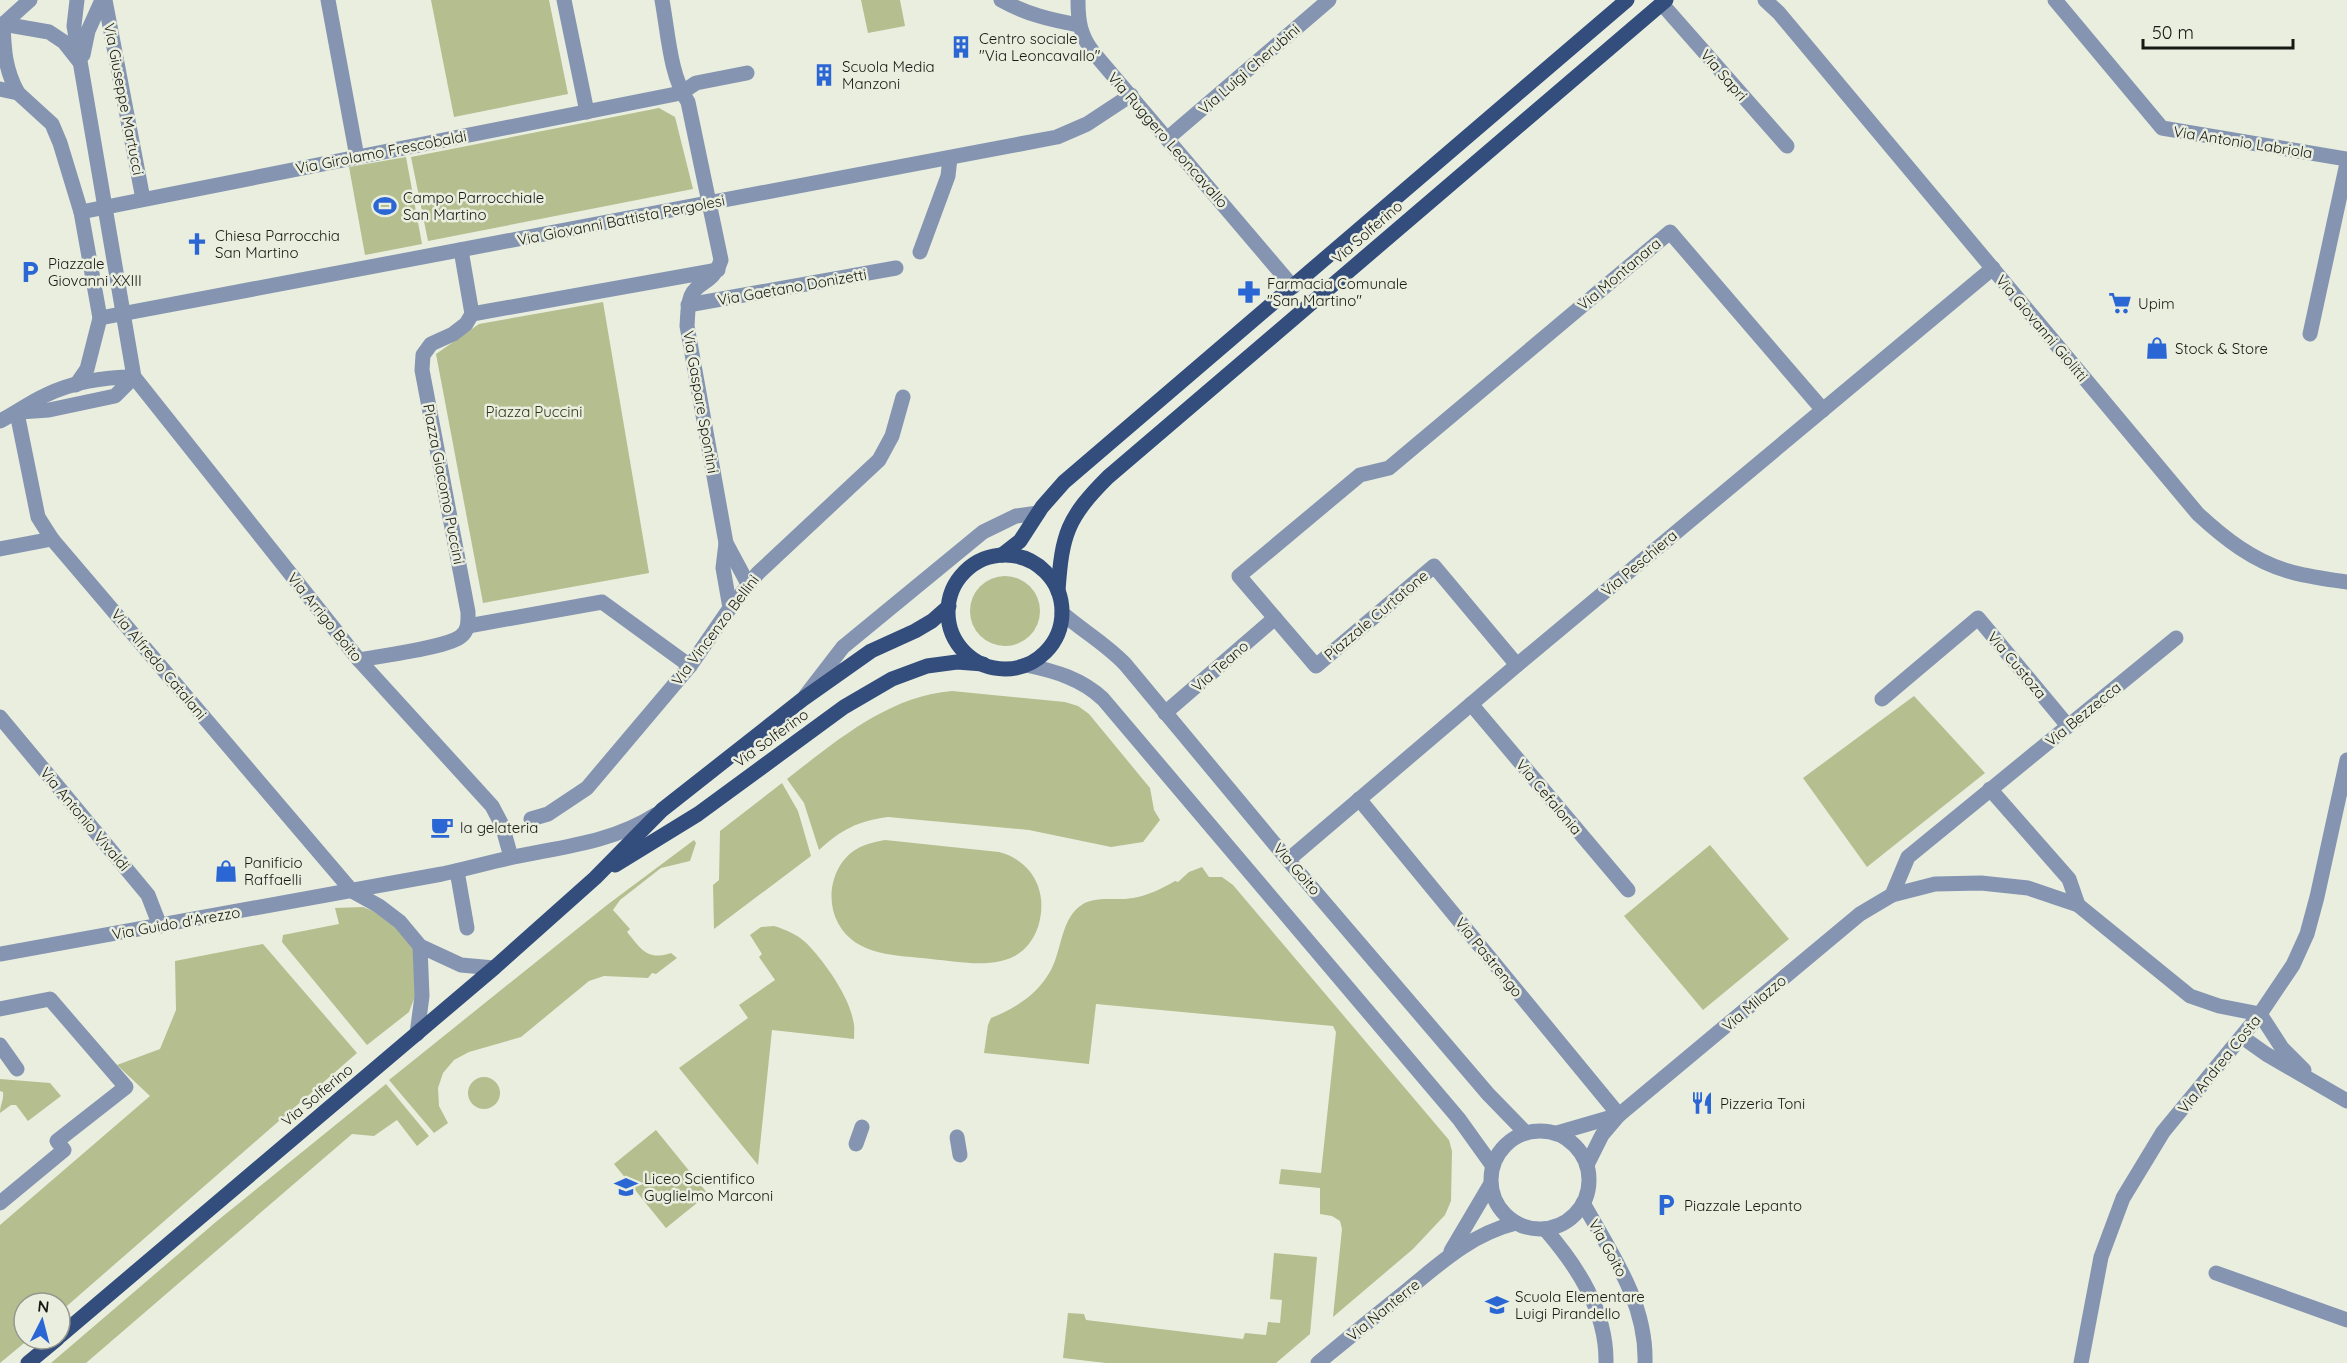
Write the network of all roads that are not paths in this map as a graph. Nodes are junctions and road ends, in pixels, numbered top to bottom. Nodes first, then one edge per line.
1 (30, 0) edge
2 (77, 0) edge
3 (103, 0) edge
4 (328, 0) edge
5 (564, 0) edge
6 (662, 0) edge
7 (1001, 0) edge
8 (1077, 0) edge
9 (1329, 0) edge
10 (1627, 0) edge
11 (1765, 0) edge
12 (2055, 0) edge
13 (1664, 2) edge
14 (1776, 6) edge
15 (1079, 25) junction
16 (2, 26) edge
17 (81, 64) junction
18 (747, 73) dead end
19 (0, 89) edge
20 (18, 93) junction
21 (681, 93) junction
22 (1131, 95) junction
23 (587, 112) junction
24 (1168, 138) junction
25 (1786, 146) dead end
26 (357, 157) junction
27 (950, 158) junction
28 (2347, 161) edge
29 (143, 199) junction
30 (711, 203) junction
31 (105, 207) junction
32 (81, 212) junction
33 (461, 250) junction
34 (920, 252) dead end
35 (896, 268) dead end
36 (1993, 268) junction
37 (718, 270) junction
38 (1293, 287) junction
39 (688, 305) junction
40 (123, 313) junction
41 (472, 314) junction
42 (100, 318) junction
43 (2310, 334) dead end
44 (134, 377) junction
45 (76, 385) junction
46 (903, 397) dead end
47 (1822, 410) junction
48 (17, 413) junction
49 (0, 421) edge
50 (1389, 468) joint
51 (1038, 513) junction
52 (52, 539) junction
53 (726, 543) junction
54 (0, 549) edge
55 (1002, 555) junction
56 (2347, 582) edge
57 (748, 584) junction
58 (1058, 591) junction
59 (949, 606) junction
60 (730, 608) junction
61 (1062, 613) junction
62 (1275, 618) junction
63 (468, 626) junction
64 (2176, 638) dead end
65 (358, 660) junction
66 (983, 664) junction
67 (1026, 664) junction
68 (1517, 665) junction
69 (690, 666) junction
70 (803, 699) junction
71 (1882, 699) dead end
72 (1471, 705) junction
73 (1165, 713) junction
74 (0, 717) edge
75 (2068, 726) junction
76 (2347, 760) edge
77 (1990, 789) junction
78 (1359, 799) junction
79 (662, 810) junction
80 (531, 819) dead end
81 (511, 857) junction
82 (1288, 860) junction
83 (457, 871) junction
84 (595, 878) junction
85 (1628, 890) dead end
86 (352, 891) junction
87 (1892, 895) junction
88 (2078, 905) junction
89 (160, 926) junction
90 (467, 928) dead end
91 (420, 946) junction
92 (0, 954) edge
93 (494, 968) junction
94 (0, 1008) edge
95 (2260, 1014) junction
96 (417, 1034) junction
97 (2242, 1037) junction
98 (0, 1045) edge
99 (17, 1069) dead end
100 (2318, 1085) junction
101 (2347, 1101) edge
102 (1618, 1115) junction
103 (862, 1127) dead end
104 (1525, 1132) junction
105 (1557, 1133) junction
106 (957, 1137) dead end
107 (856, 1144) dead end
108 (960, 1155) dead end
109 (1492, 1165) junction
110 (1587, 1165) junction
111 (1490, 1185) junction
112 (0, 1203) edge
113 (1583, 1203) junction
114 (1516, 1223) junction
115 (1545, 1229) junction
116 (1448, 1256) junction
117 (2216, 1273) dead end
118 (2347, 1320) edge
119 (72, 1326) edge
120 (42, 1351) edge
121 (28, 1363) edge
122 (1318, 1363) edge
123 (1606, 1363) edge
124 (1645, 1363) edge
125 (2081, 1363) edge

1 - 16 street
2 - 17 street
3 - 17 street
3 - 29 street, Via Giuseppe Martucci
4 - 26 street
5 - 23 street
6 - 21 street
7 - 15 street
8 - 15 street
9 - 24 street, Via Luigi Cherubini
10 - 38 main road, Via Solferino
11 - 14 street, Via Giovanni Giolitti
12 - 28 street, Via Antonio Labriola
13 - 25 street, Via Sapri
13 - 58 main road, Via Solferino
14 - 36 street, Via Giovanni Giolitti
15 - 22 street, Via Ruggero Leoncavallo
16 - 17 street
16 - 20 street
17 - 31 street
18 - 21 street, Via Girolamo Frescobaldi
19 - 20 street
20 - 32 street
21 - 23 street, Via Girolamo Frescobaldi
21 - 30 street
22 - 24 street, Via Ruggero Leoncavallo
22 - 27 street, Via Giovanni Battista Pergolesi
23 - 26 street, Via Girolamo Frescobaldi
24 - 38 street, Via Ruggero Leoncavallo
26 - 29 street, Via Girolamo Frescobaldi
27 - 30 street, Via Giovanni Battista Pergolesi
27 - 34 street
28 - 43 street
29 - 31 street, Via Girolamo Frescobaldi
30 - 33 street, Via Giovanni Battista Pergolesi
30 - 37 street
31 - 32 street, Via Girolamo Frescobaldi
31 - 40 street
32 - 42 street
33 - 40 street, Via Giovanni Battista Pergolesi
33 - 41 street
35 - 39 street, Via Gaetano Donizetti
36 - 47 street, Via Peschiera
36 - 56 street, Via Giovanni Giolitti
37 - 39 street
37 - 41 street
38 - 51 main road, Via Solferino
39 - 53 street, Via Gaspare Spontini
40 - 42 street, Via Giovanni Battista Pergolesi
40 - 44 street
41 - 63 street, Piazza Giacomo Puccini
42 - 45 street
44 - 45 street
44 - 48 street
44 - 65 street, Via Arrigo Boito
45 - 48 street
46 - 57 street, Via Vincenzo Bellini
47 - 50 street, Via Montanara
47 - 68 street, Via Peschiera
48 - 49 street
48 - 52 street, Via Alfredo Catalani
50 - 62 street, Piazzale Curtatone
51 - 55 main road, Via Solferino
51 - 70 street, Via Solferino
52 - 54 street
52 - 86 street, Via Alfredo Catalani
53 - 57 street, Via Gaspare Spontini
53 - 60 street, Via Gaspare Spontini
55 - 58 main road, Via Solferino
55 - 59 main road, Via Solferino
57 - 60 street, Via Vincenzo Bellini
58 - 61 main road, Via Solferino
59 - 66 main road
59 - 70 main road, Via Solferino
60 - 69 street, Via Vincenzo Bellini
61 - 67 main road, Via Solferino
61 - 73 street, Via Goito
62 - 68 street, Piazzale Curtatone
62 - 73 street, Via Teano
63 - 65 street
63 - 69 street
64 - 75 street, Via Bezzecca
65 - 81 street, Via Arrigo Boito
66 - 67 main road, Via Solferino
66 - 84 main road, Via Solferino
67 - 109 street
68 - 72 street, Via Peschiera
69 - 80 street, Via Vincenzo Bellini
70 - 79 main road, Via Solferino
71 - 75 street, Via Custoza
72 - 78 street, Via Peschiera
72 - 85 street, Via Cefalonia
73 - 82 street, Via Goito
74 - 89 street, Via Antonio Vivaldi
75 - 77 street, Via Bezzecca
76 - 95 street, Via Andrea Costa
77 - 87 street
77 - 88 street
78 - 82 street, Via Peschiera
78 - 102 street, Via Pastrengo
79 - 81 street, Via Guido d'Arezzo
79 - 84 main road, Via Solferino
81 - 83 street, Via Guido d'Arezzo
82 - 104 street, Via Goito
83 - 86 street, Via Guido d'Arezzo
83 - 90 street
84 - 93 main road, Via Solferino
86 - 89 street, Via Guido d'Arezzo
86 - 91 street
87 - 88 street, Via Milazzo
87 - 102 street, Via Milazzo
88 - 95 street, Via Milazzo
89 - 92 street, Via Guido d'Arezzo
91 - 93 street
91 - 96 street
93 - 96 main road, Via Solferino
94 - 112 street
95 - 97 street, Via Andrea Costa
95 - 100 street
96 - 119 main road, Via Solferino
97 - 100 street
97 - 125 street, Via Andrea Costa
98 - 99 street
100 - 101 street
102 - 105 street, Via Milazzo
102 - 110 street, Via Milazzo
103 - 107 street
104 - 105 street
104 - 109 street
105 - 110 street
106 - 108 street
109 - 111 street
110 - 113 street, Via Goito
111 - 114 street
111 - 116 street, Via Nanterre
113 - 115 street, Via Goito
113 - 124 street, Via Goito
114 - 115 street
114 - 116 street, Via Nanterre
115 - 123 street
116 - 122 street, Via Nanterre
117 - 118 street
120 - 121 main road

